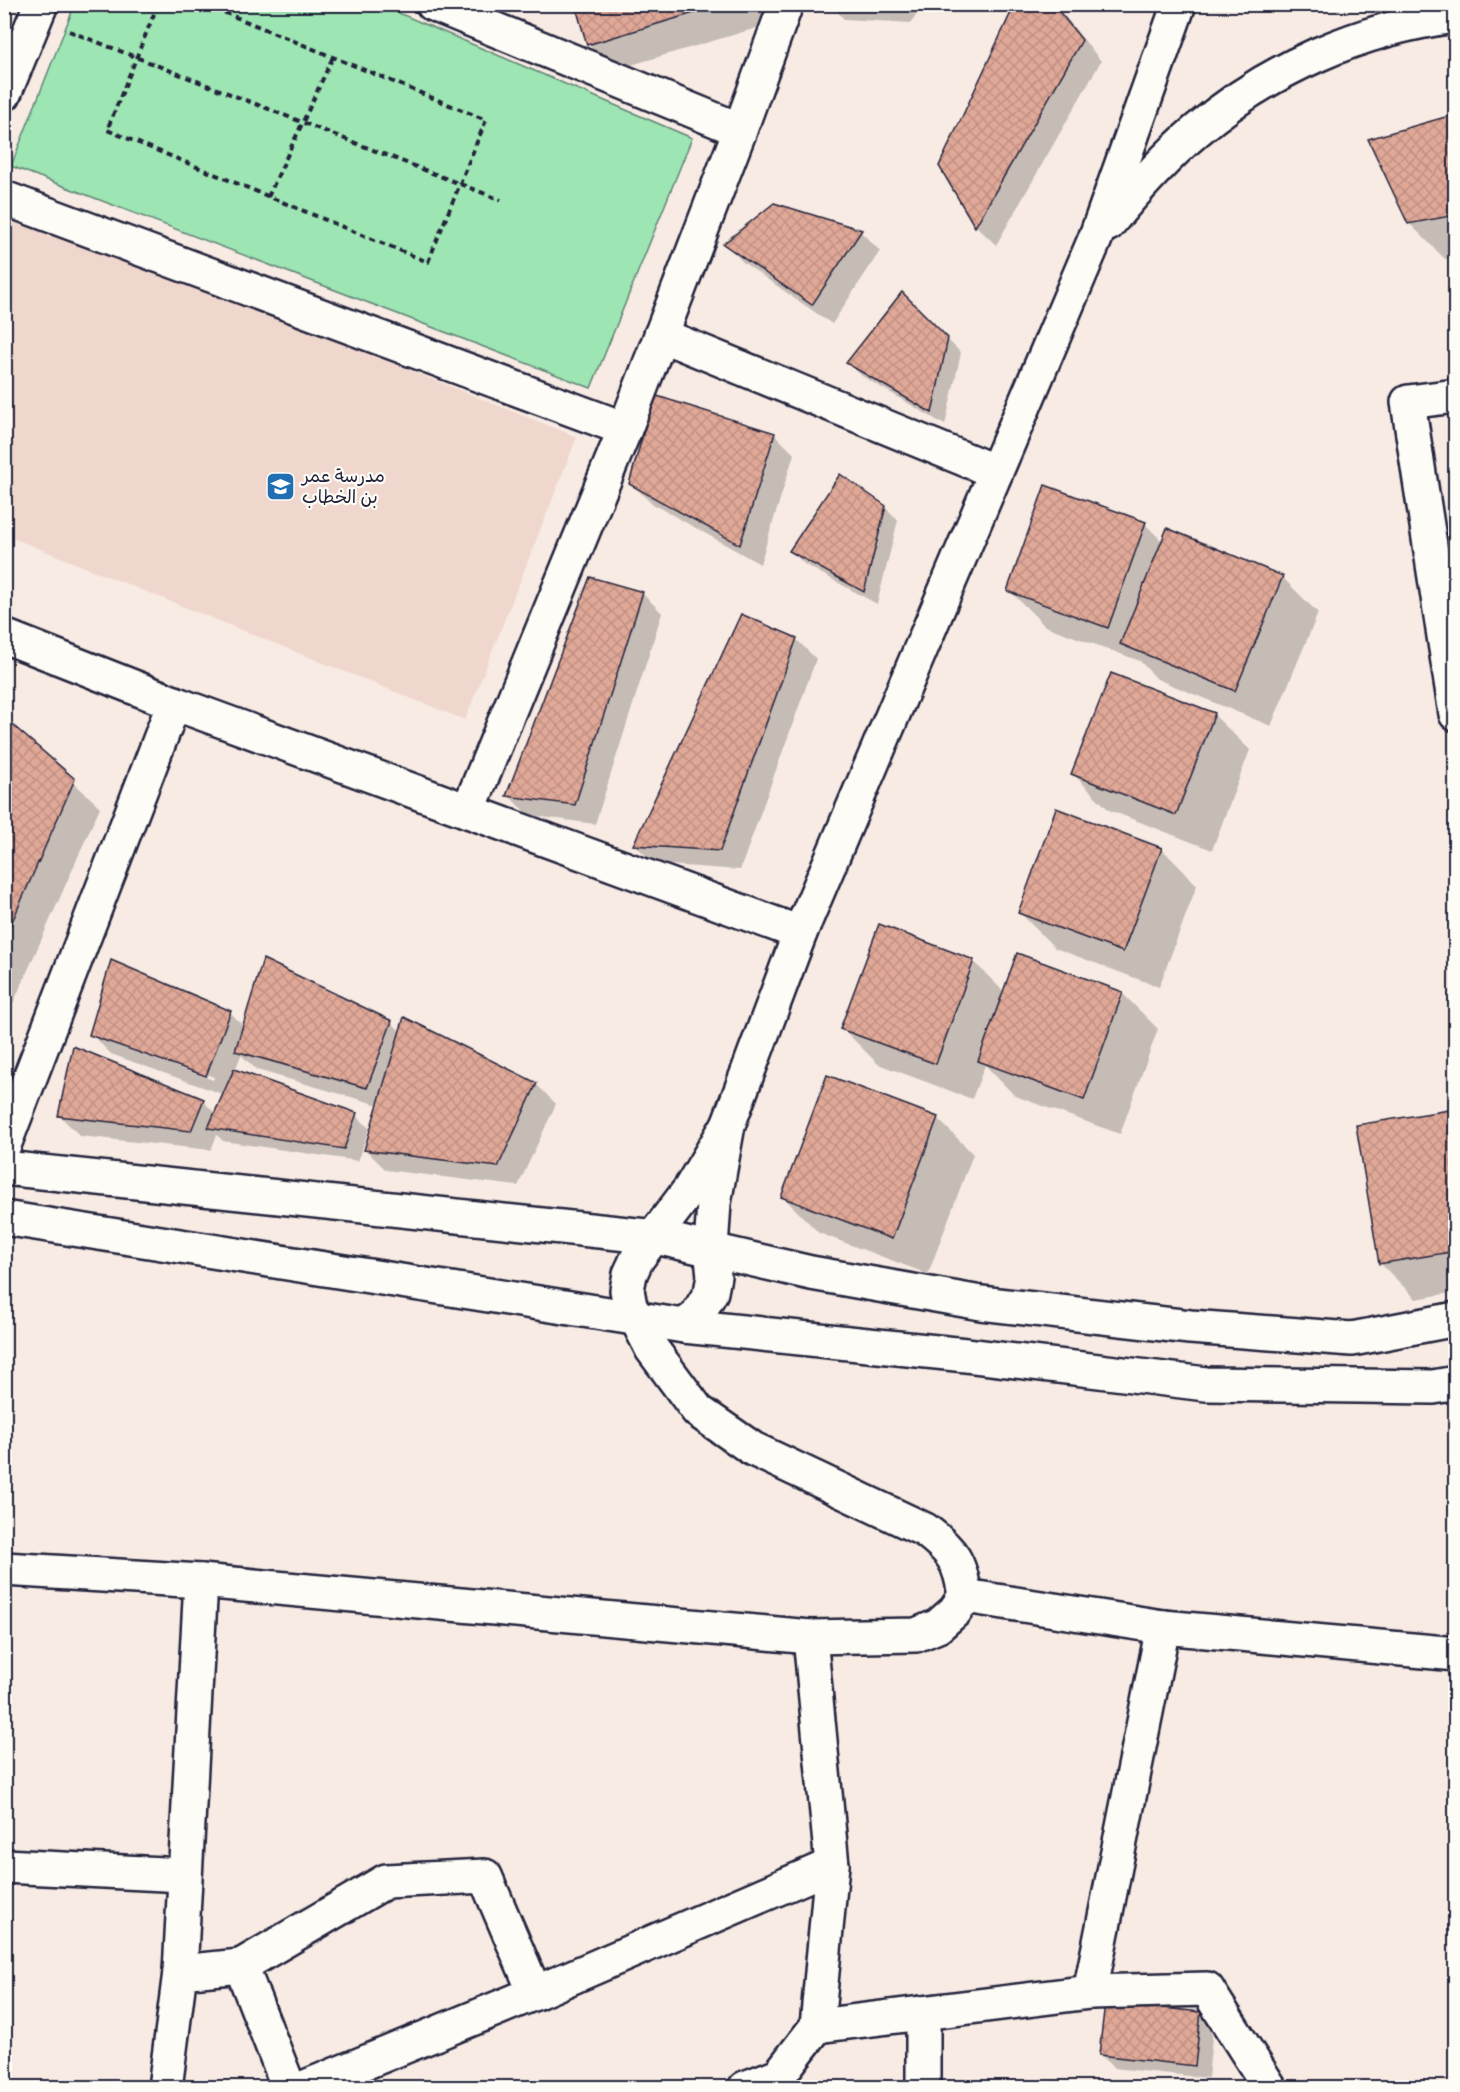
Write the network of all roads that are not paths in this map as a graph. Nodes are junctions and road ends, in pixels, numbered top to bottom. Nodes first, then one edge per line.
1 (433, 4) edge
2 (786, 4) edge
3 (1179, 4) edge
4 (38, 11) edge
5 (1455, 16) edge
6 (4, 94) edge
7 (740, 130) junction
8 (4, 198) edge
9 (1095, 239) junction
10 (661, 335) junction
11 (1455, 396) edge
12 (625, 429) junction
13 (996, 472) junction
14 (1448, 618) edge
15 (4, 636) edge
16 (174, 703) junction
17 (1455, 714) edge
18 (468, 811) junction
19 (800, 933) junction
20 (728, 1125) junction
21 (4, 1145) edge
22 (4, 1168) edge
23 (4, 1218) edge
24 (656, 1237) junction
25 (711, 1248) junction
26 (1455, 1319) edge
27 (638, 1320) junction
28 (684, 1326) junction
29 (1455, 1383) edge
30 (4, 1569) edge
31 (201, 1581) junction
32 (965, 1596) junction
33 (1163, 1627) junction
34 (810, 1637) junction
35 (1455, 1654) edge
36 (832, 1864) junction
37 (4, 1866) edge
38 (184, 1875) junction
39 (241, 1966) junction
40 (180, 1972) junction
41 (1090, 1992) junction
42 (536, 1993) junction
43 (923, 2013) junction
44 (817, 2026) junction
45 (159, 2086) edge
46 (289, 2088) edge
47 (303, 2088) edge
48 (745, 2088) edge
49 (923, 2088) edge
50 (1270, 2088) edge

1 - 7 street
2 - 7 street
3 - 9 street
4 - 6 street
5 - 9 street
7 - 10 street
8 - 12 street
9 - 13 street
10 - 12 street
10 - 13 street
11 - 14 street
12 - 18 street
13 - 19 street
14 - 17 street
15 - 16 street
16 - 18 street
16 - 21 street
18 - 19 street
19 - 20 street
20 - 24 street
20 - 25 street
22 - 24 street
23 - 27 street
24 - 25 street
24 - 27 street
25 - 26 street
25 - 28 street
27 - 28 street
27 - 32 street
28 - 29 street
30 - 31 street
31 - 34 street
31 - 38 street
32 - 33 street
32 - 34 street
33 - 35 street
33 - 41 street
34 - 36 street
36 - 42 street
36 - 44 street
37 - 38 street
38 - 40 street
39 - 40 street
39 - 42 street
39 - 46 street
40 - 45 street
41 - 43 street
41 - 50 street
42 - 47 street
43 - 44 street
43 - 49 street
44 - 48 street

